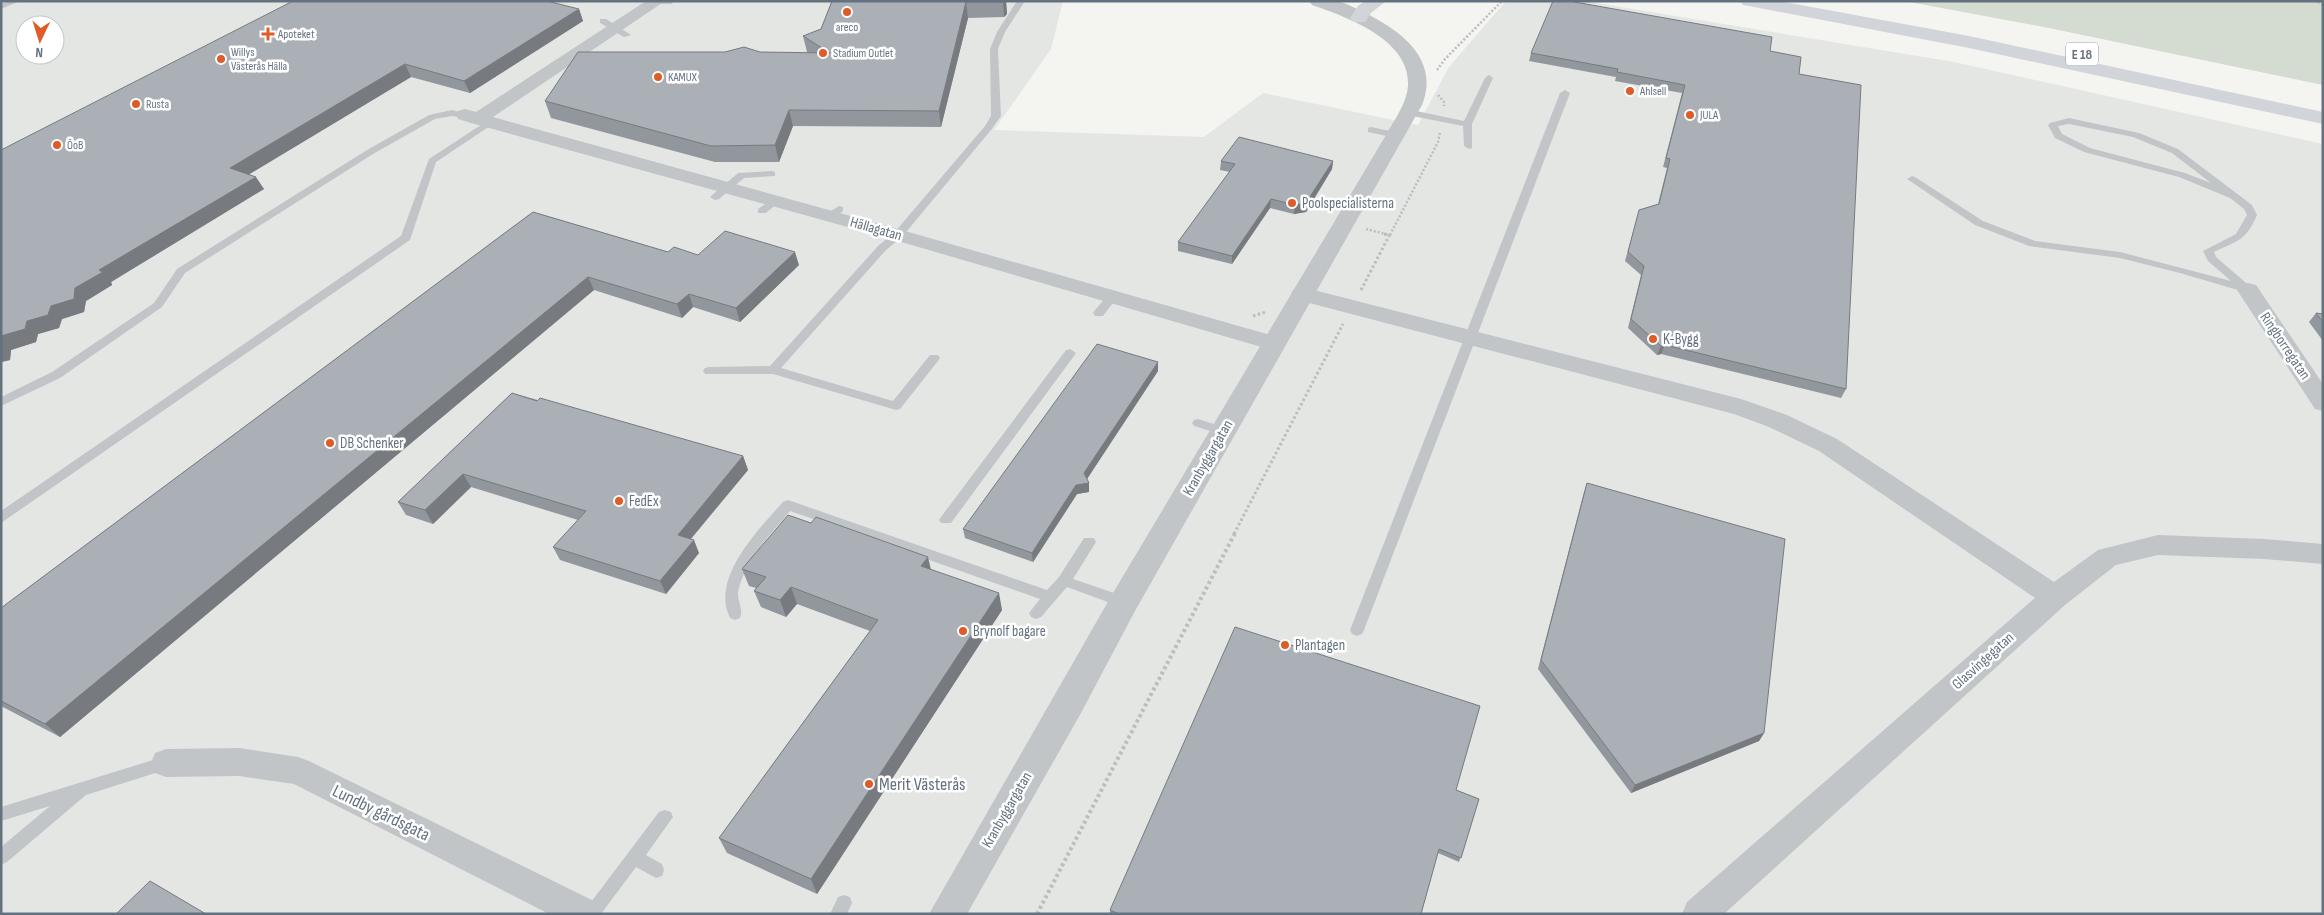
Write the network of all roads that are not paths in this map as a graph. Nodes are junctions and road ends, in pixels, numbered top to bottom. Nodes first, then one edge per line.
1 (16, 1) edge
2 (1021, 1) edge
3 (1318, 1) edge
4 (1377, 1) edge
5 (1749, 1) edge
6 (1814, 1) edge
7 (661, 2) edge
8 (1, 7) edge
9 (1359, 18) junction
10 (1488, 78) dead end
11 (1565, 93) dead end
12 (2323, 105) edge
13 (1408, 112) junction
14 (2323, 118) edge
15 (478, 119) junction
16 (1467, 124) junction
17 (1371, 130) dead end
18 (1396, 135) junction
19 (1469, 146) dead end
20 (772, 174) dead end
21 (1912, 180) dead end
22 (721, 193) junction
23 (2234, 196) junction
24 (898, 235) junction
25 (2248, 290) junction
26 (1302, 294) junction
27 (1471, 337) junction
28 (1273, 343) junction
29 (1070, 353) dead end
30 (934, 358) dead end
31 (773, 370) junction
32 (709, 371) dead end
33 (1, 402) edge
34 (2323, 403) edge
35 (1, 518) edge
36 (946, 520) dead end
37 (1089, 542) dead end
38 (2323, 554) edge
39 (1064, 581) junction
40 (1050, 597) junction
41 (2055, 597) junction
42 (1124, 602) junction
43 (1036, 613) dead end
44 (735, 614) dead end
45 (1357, 630) dead end
46 (166, 763) joint
47 (81, 790) junction
48 (1, 814) edge
49 (665, 817) dead end
50 (1, 857) edge
51 (634, 857) junction
52 (656, 870) dead end
53 (1711, 910) edge
54 (584, 914) edge
55 (590, 914) edge
56 (947, 914) edge

1 - 8 lane
2 - 24 lane
3 - 9 street, Kranbyggargatan
4 - 9 highway
5 - 14 highway, E 18
6 - 12 highway, E 18
7 - 15 street
9 - 13 street, Kranbyggargatan
10 - 16 lane
11 - 27 lane
13 - 16 lane
13 - 18 street, Kranbyggargatan
15 - 22 street, Hällagatan
15 - 33 lane
15 - 35 lane
16 - 19 lane
17 - 18 lane
18 - 26 street, Kranbyggargatan
20 - 22 lane
21 - 25 lane
22 - 24 street, Hällagatan
23 - 23 lane
23 - 25 lane
24 - 28 street, Hällagatan
24 - 31 lane
25 - 34 street, Ringborregatan
26 - 27 street
26 - 28 street, Kranbyggargatan
27 - 41 street
27 - 45 lane
28 - 42 street, Kranbyggargatan
29 - 36 lane
30 - 31 lane
31 - 32 lane
37 - 39 lane
38 - 41 street, Glasvingegatan
39 - 40 lane
39 - 42 lane
40 - 43 lane
40 - 44 lane
41 - 53 street, Glasvingegatan
42 - 56 street, Kranbyggargatan
46 - 47 lane
46 - 54 street, Lundby gårdsgata
47 - 48 lane
47 - 50 lane
49 - 51 lane
51 - 52 lane
51 - 55 lane

